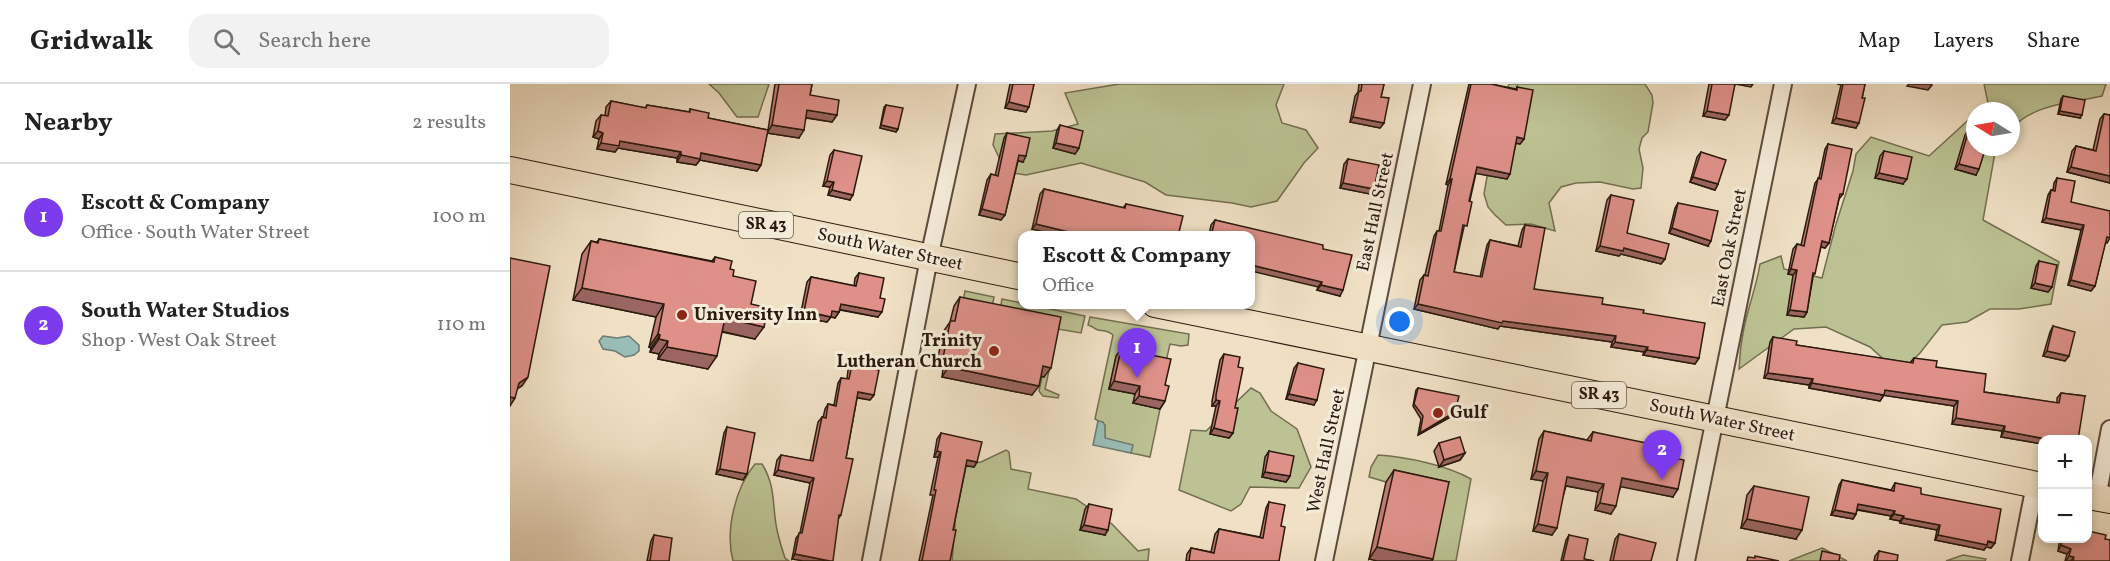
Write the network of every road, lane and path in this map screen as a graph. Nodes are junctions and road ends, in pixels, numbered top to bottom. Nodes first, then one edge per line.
1 (968, 84) edge
2 (1422, 84) edge
3 (1783, 84) edge
4 (510, 171) edge
5 (929, 258) junction
6 (1018, 276) edge
7 (1179, 309) edge
8 (1368, 348) junction
9 (1715, 419) junction
10 (2110, 429) edge
11 (2038, 486) edge
12 (2038, 489) edge
13 (2098, 498) edge
14 (871, 561) edge
15 (1324, 561) edge
16 (1686, 561) edge
17 (2020, 561) edge

1 - 5 street
2 - 8 street, East Hall Street
3 - 9 street, East Oak Street
4 - 5 main road, South Water Street / SR 43
5 - 6 main road, South Water Street / SR 43
5 - 14 street
7 - 8 main road, South Water Street / SR 43
8 - 9 main road, South Water Street / SR 43
8 - 15 street, West Hall Street
9 - 11 main road, South Water Street / SR 43
9 - 16 street, East Oak Street
10 - 13 street
12 - 17 street

